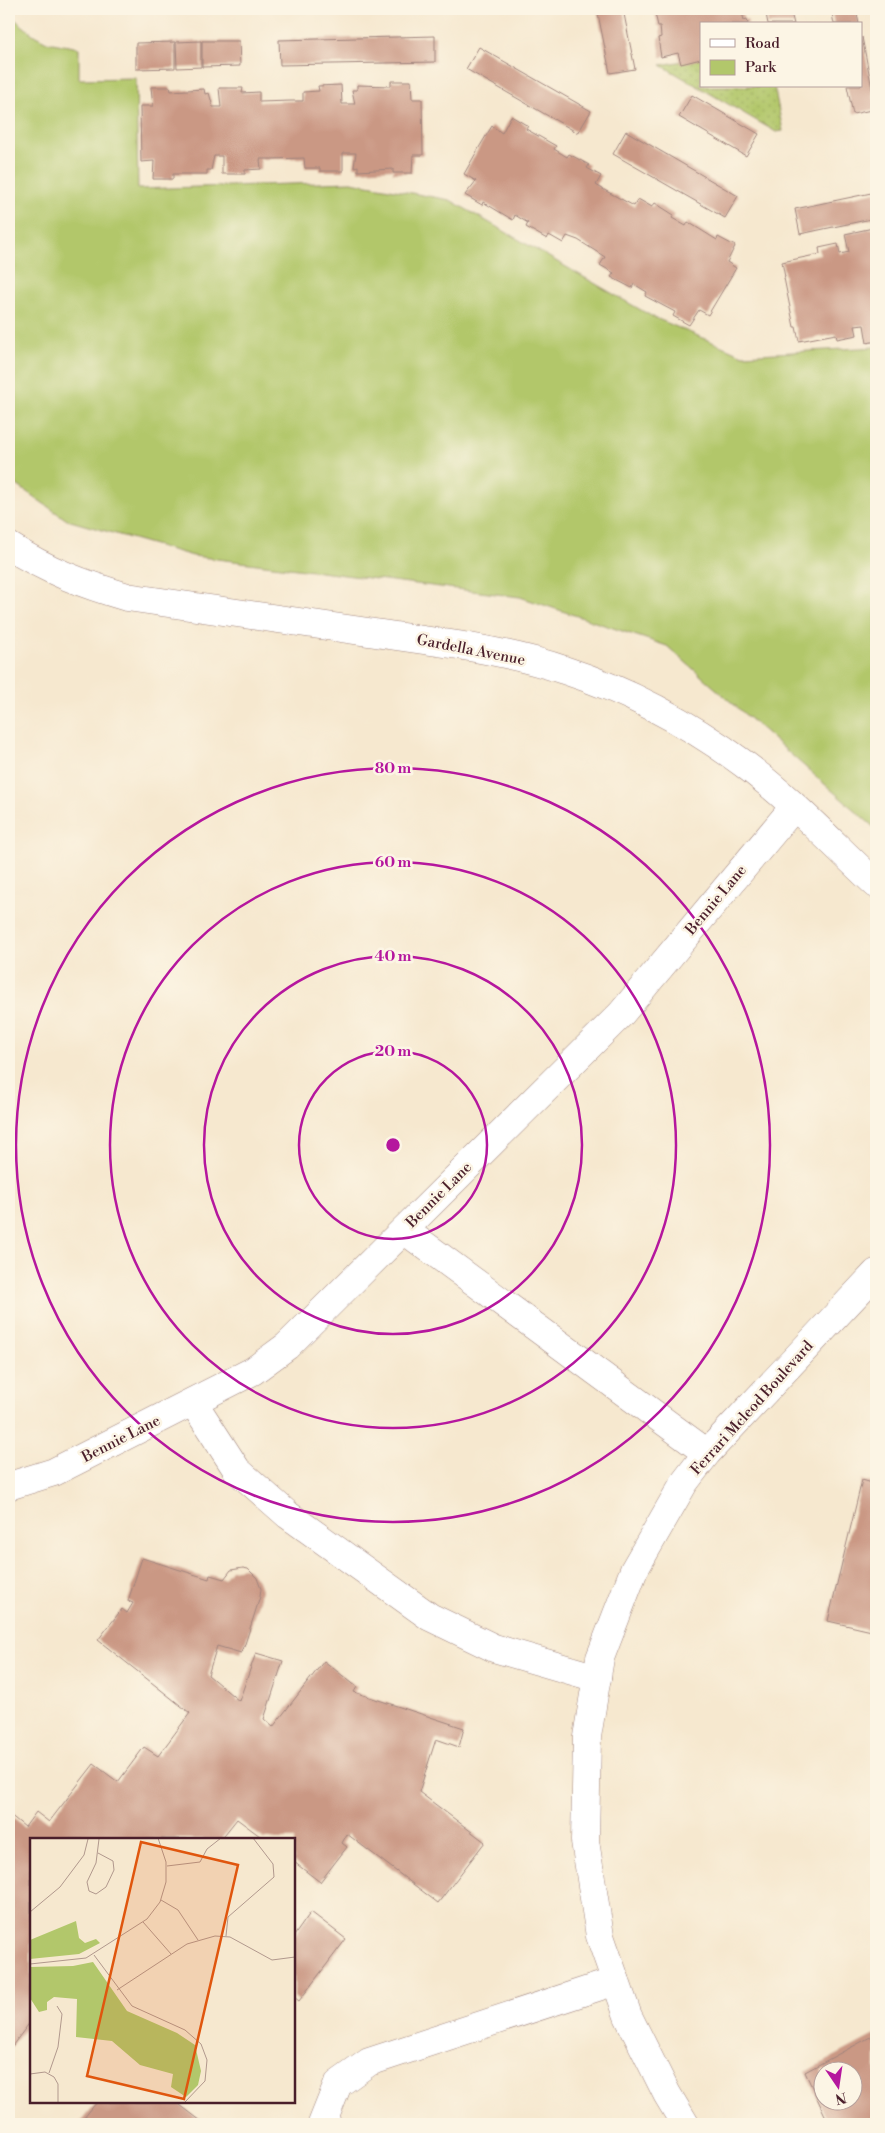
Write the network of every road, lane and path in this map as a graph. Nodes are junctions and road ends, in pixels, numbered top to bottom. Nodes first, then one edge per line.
1 (9, 546) edge
2 (794, 807) junction
3 (876, 884) edge
4 (404, 1230) junction
5 (876, 1274) edge
6 (193, 1402) junction
7 (707, 1452) junction
8 (9, 1486) edge
9 (597, 1678) junction
10 (616, 1981) junction
11 (322, 2124) edge
12 (685, 2124) edge

1 - 2 street, Gardella Avenue
2 - 3 street, Gardella Avenue
2 - 4 street, Bennie Lane
4 - 6 street, Bennie Lane
4 - 7 street
5 - 7 street, Ferrari Mcleod Boulevard
6 - 8 street, Bennie Lane
6 - 9 street
7 - 9 street, Ferrari Mcleod Boulevard
9 - 10 street, Ferrari Mcleod Boulevard
10 - 11 street
10 - 12 street, Ferrari Mcleod Boulevard

